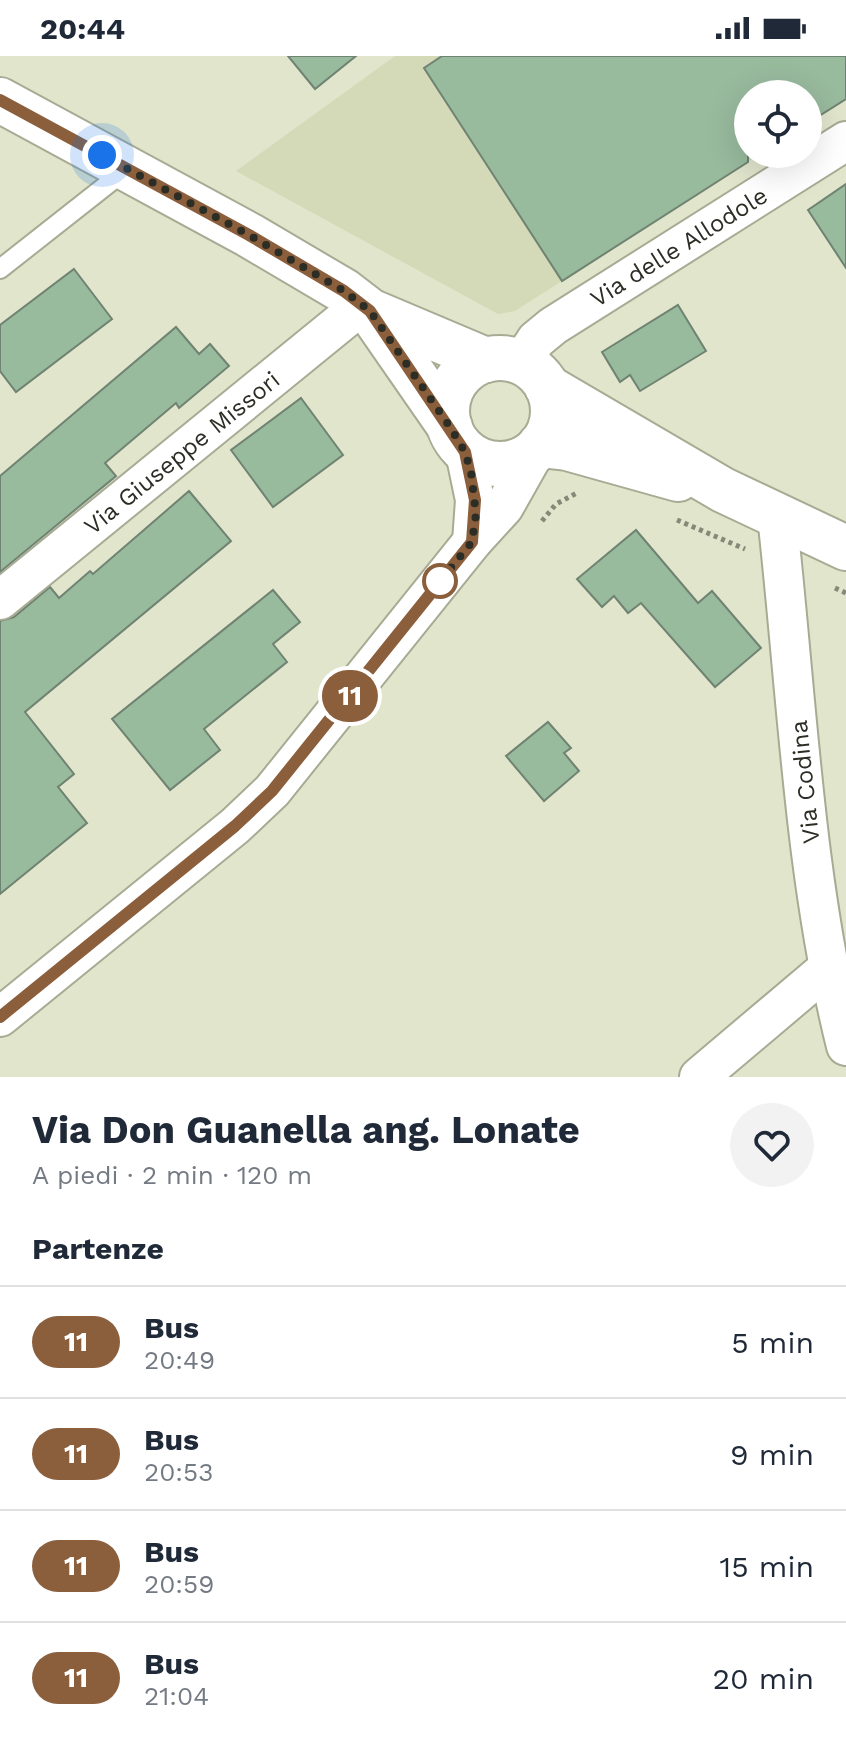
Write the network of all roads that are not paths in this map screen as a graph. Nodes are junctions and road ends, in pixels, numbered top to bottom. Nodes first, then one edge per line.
1 (0, 100) edge
2 (846, 141) edge
3 (127, 169) junction
4 (0, 269) edge
5 (366, 308) junction
6 (518, 370) junction
7 (458, 440) junction
8 (538, 448) junction
9 (723, 490) junction
10 (767, 535) junction
11 (472, 542) junction
12 (846, 548) edge
13 (0, 600) edge
14 (828, 968) junction
15 (0, 1017) edge
16 (846, 1046) edge
17 (699, 1077) edge

1 - 3 street
2 - 6 street, Via delle Allodole
3 - 4 lane
3 - 5 street
5 - 6 street
5 - 7 street
5 - 13 street, Via Giuseppe Missori
6 - 7 street
6 - 8 street
6 - 9 street
7 - 8 street
7 - 11 street
8 - 9 street
8 - 11 street
9 - 10 street
10 - 12 street
10 - 14 street, Via Codina
11 - 15 street
14 - 16 street, Via Codina
14 - 17 street

